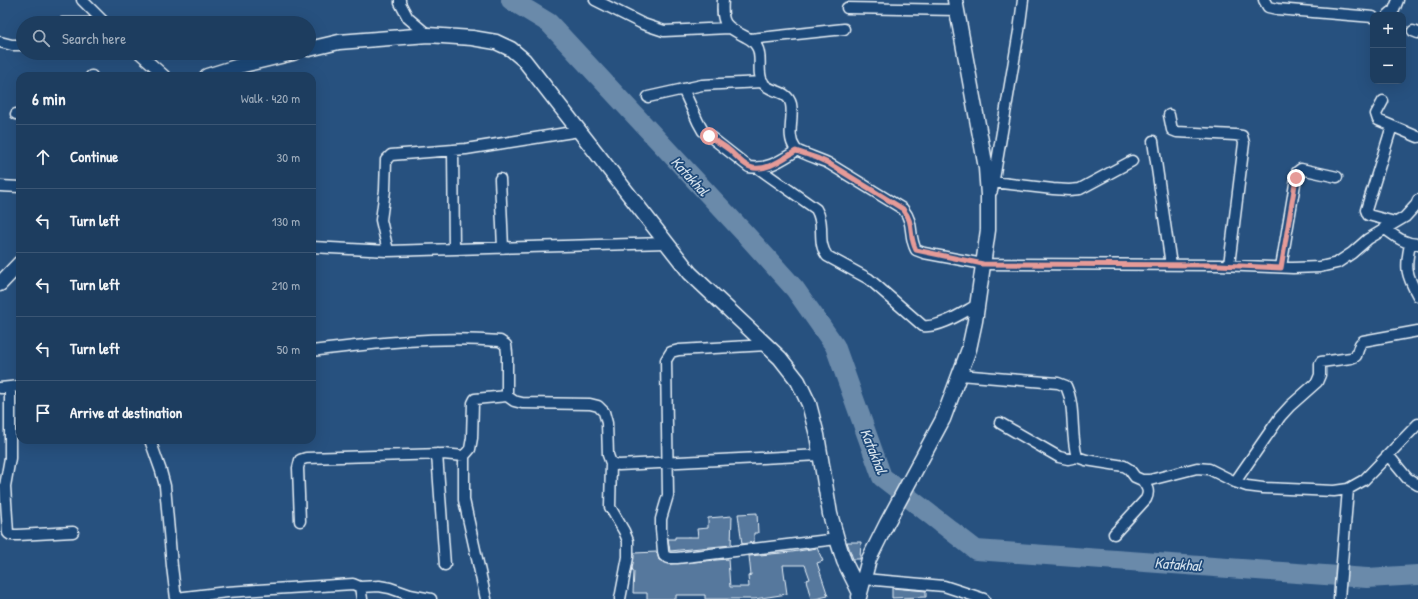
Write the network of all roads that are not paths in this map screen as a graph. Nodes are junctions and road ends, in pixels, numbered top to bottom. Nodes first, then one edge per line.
1 (82, 0) edge
2 (400, 0) edge
3 (595, 0) edge
4 (723, 0) edge
5 (1023, 0) edge
6 (1264, 0) edge
7 (1398, 0) edge
8 (956, 5) edge
9 (847, 8) dead end
10 (1392, 12) edge
11 (98, 16) edge
12 (1370, 17) edge
13 (729, 28) junction
14 (844, 29) dead end
15 (428, 35) junction
16 (750, 39) junction
17 (0, 42) edge
18 (16, 45) edge
19 (316, 47) edge
20 (147, 60) edge
21 (263, 60) edge
22 (160, 72) edge
23 (220, 72) edge
24 (763, 82) junction
25 (683, 89) junction
26 (648, 97) dead end
27 (1383, 100) dead end
28 (1169, 115) dead end
29 (1392, 126) junction
30 (579, 132) junction
31 (1418, 137) edge
32 (1153, 141) dead end
33 (453, 150) junction
34 (796, 151) junction
35 (1132, 161) dead end
36 (758, 168) junction
37 (1337, 177) dead end
38 (500, 179) dead end
39 (994, 182) junction
40 (0, 186) edge
41 (16, 187) edge
42 (1418, 200) edge
43 (988, 213) junction
44 (1395, 222) junction
45 (1384, 228) junction
46 (666, 243) junction
47 (1414, 244) edge
48 (316, 247) edge
49 (503, 248) junction
50 (454, 249) junction
51 (388, 251) junction
52 (983, 264) junction
53 (1171, 265) junction
54 (1229, 265) junction
55 (16, 267) edge
56 (1281, 268) junction
57 (0, 284) edge
58 (1418, 296) edge
59 (978, 305) junction
60 (1418, 331) edge
61 (767, 345) junction
62 (316, 350) edge
63 (960, 375) junction
64 (10, 387) edge
65 (507, 396) junction
66 (1000, 423) dead end
67 (1418, 424) edge
68 (151, 444) edge
69 (437, 454) junction
70 (820, 455) junction
71 (1388, 455) junction
72 (464, 456) junction
73 (1077, 457) junction
74 (611, 463) junction
75 (666, 463) junction
76 (1142, 480) junction
77 (1235, 482) junction
78 (1418, 485) edge
79 (1348, 489) junction
80 (300, 522) dead end
81 (73, 532) dead end
82 (1114, 534) dead end
83 (837, 539) junction
84 (445, 566) dead end
85 (864, 579) junction
86 (360, 587) junction
87 (226, 595) edge
88 (860, 596) edge
89 (1339, 597) edge
90 (176, 599) edge
91 (362, 599) edge
92 (431, 599) edge
93 (486, 599) edge
94 (620, 599) edge
95 (984, 599) edge

1 - 11 street
2 - 15 street
3 - 13 street
4 - 13 street
5 - 39 street
6 - 12 street
7 - 10 street
8 - 9 street
8 - 43 street
13 - 16 street
14 - 16 street
15 - 19 street
15 - 30 street
16 - 24 street
17 - 18 street
20 - 22 street
21 - 23 street
24 - 25 street
24 - 34 street
25 - 26 street
25 - 36 street
27 - 29 street
28 - 54 street
29 - 31 street
29 - 44 street
30 - 33 street
30 - 46 street
32 - 53 street
33 - 50 street
33 - 51 street
34 - 36 street
34 - 52 street
35 - 39 street
36 - 59 street
37 - 56 street
38 - 49 street
39 - 43 street
40 - 41 street
42 - 44 street
43 - 52 street
44 - 45 street
45 - 47 street
45 - 56 street
46 - 49 street
46 - 61 street
47 - 58 street
48 - 51 street
49 - 50 street
50 - 51 street
52 - 53 street
52 - 59 street
53 - 54 street
54 - 56 street
55 - 57 street
59 - 63 street
60 - 77 street
61 - 70 street
61 - 75 street
62 - 65 street
63 - 73 street
63 - 85 street
64 - 81 street
65 - 72 street
65 - 74 street
66 - 73 street
67 - 71 street
68 - 90 street
69 - 72 street
69 - 80 street
69 - 84 street
70 - 75 street
70 - 83 street
71 - 78 street
71 - 79 street
72 - 93 street
73 - 76 street
74 - 75 street
74 - 94 street
75 - 83 street
76 - 77 street
76 - 82 street
77 - 79 street
79 - 89 street
83 - 88 street
85 - 88 street
85 - 95 street
86 - 87 street
86 - 91 street
86 - 92 street
87 - 90 street

